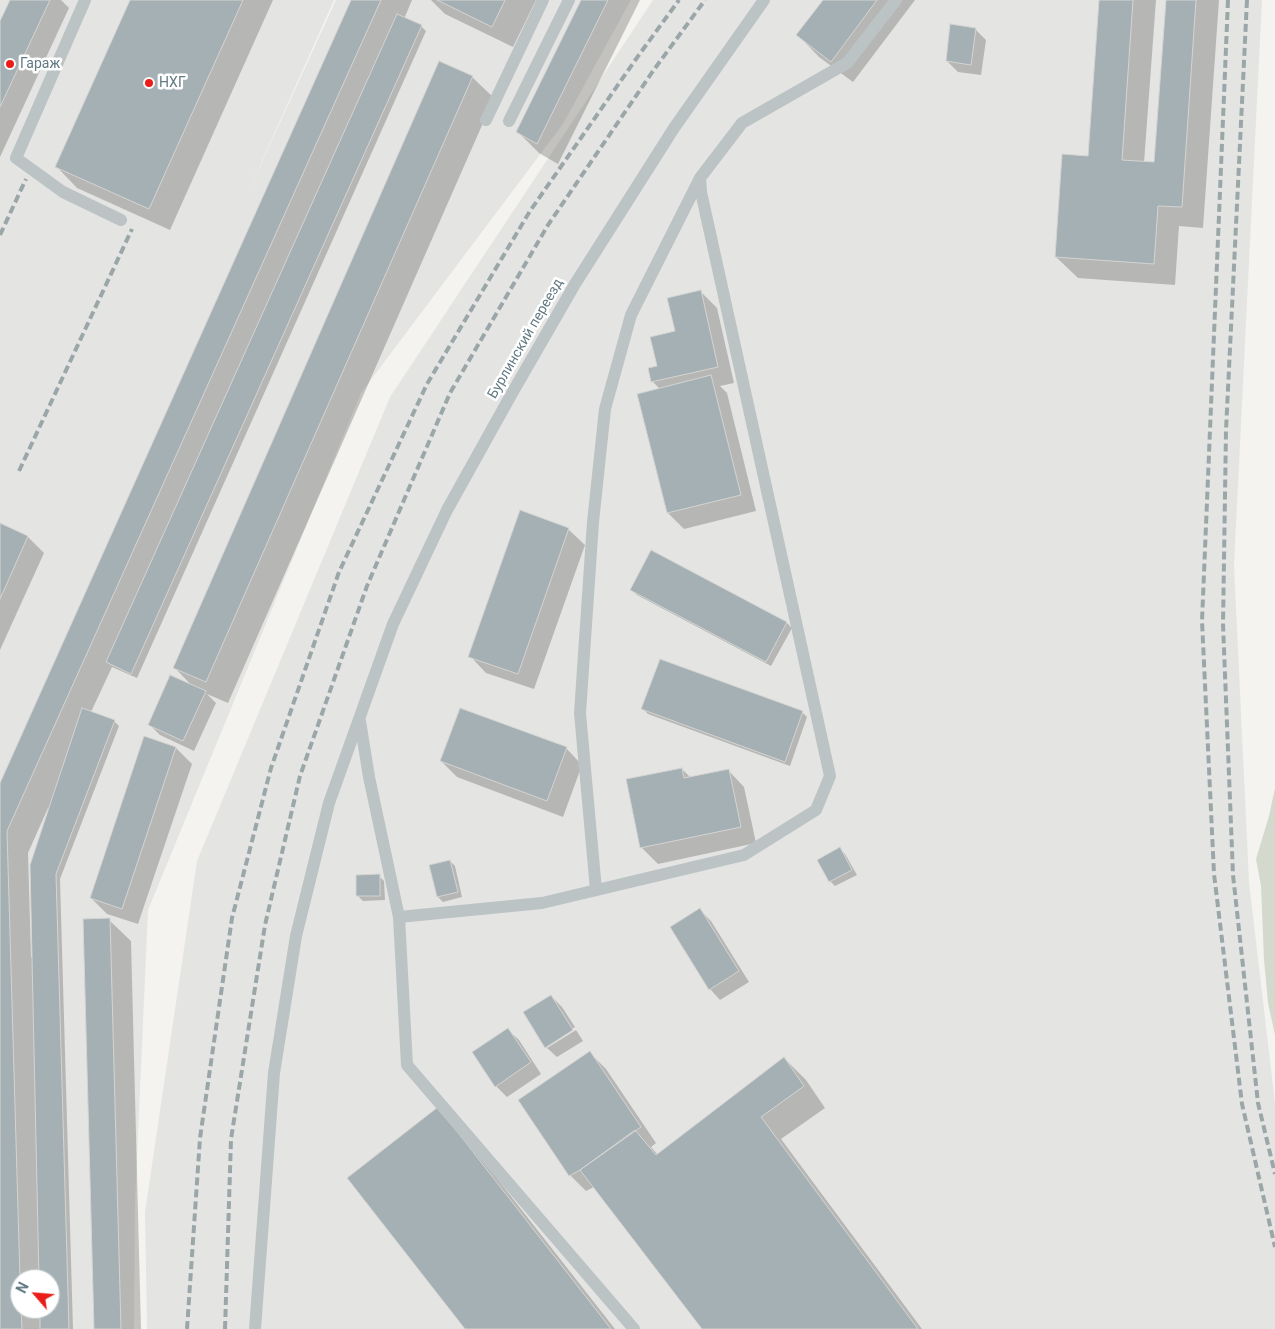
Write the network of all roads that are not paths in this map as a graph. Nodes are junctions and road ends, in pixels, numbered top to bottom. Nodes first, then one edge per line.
1 (85, 0) edge
2 (543, 0) edge
3 (569, 0) edge
4 (764, 0) edge
5 (896, 0) edge
6 (486, 120) dead end
7 (509, 121) dead end
8 (700, 178) junction
9 (121, 220) dead end
10 (360, 719) junction
11 (596, 890) junction
12 (399, 917) junction
13 (255, 1329) edge
14 (634, 1329) edge

1 - 9 lane
2 - 6 lane
3 - 7 lane
4 - 10 lane, Бурлинский переезд
5 - 8 lane
8 - 11 lane
8 - 11 lane
10 - 12 lane
10 - 13 lane, Бурлинский переезд
11 - 12 lane
12 - 14 lane

